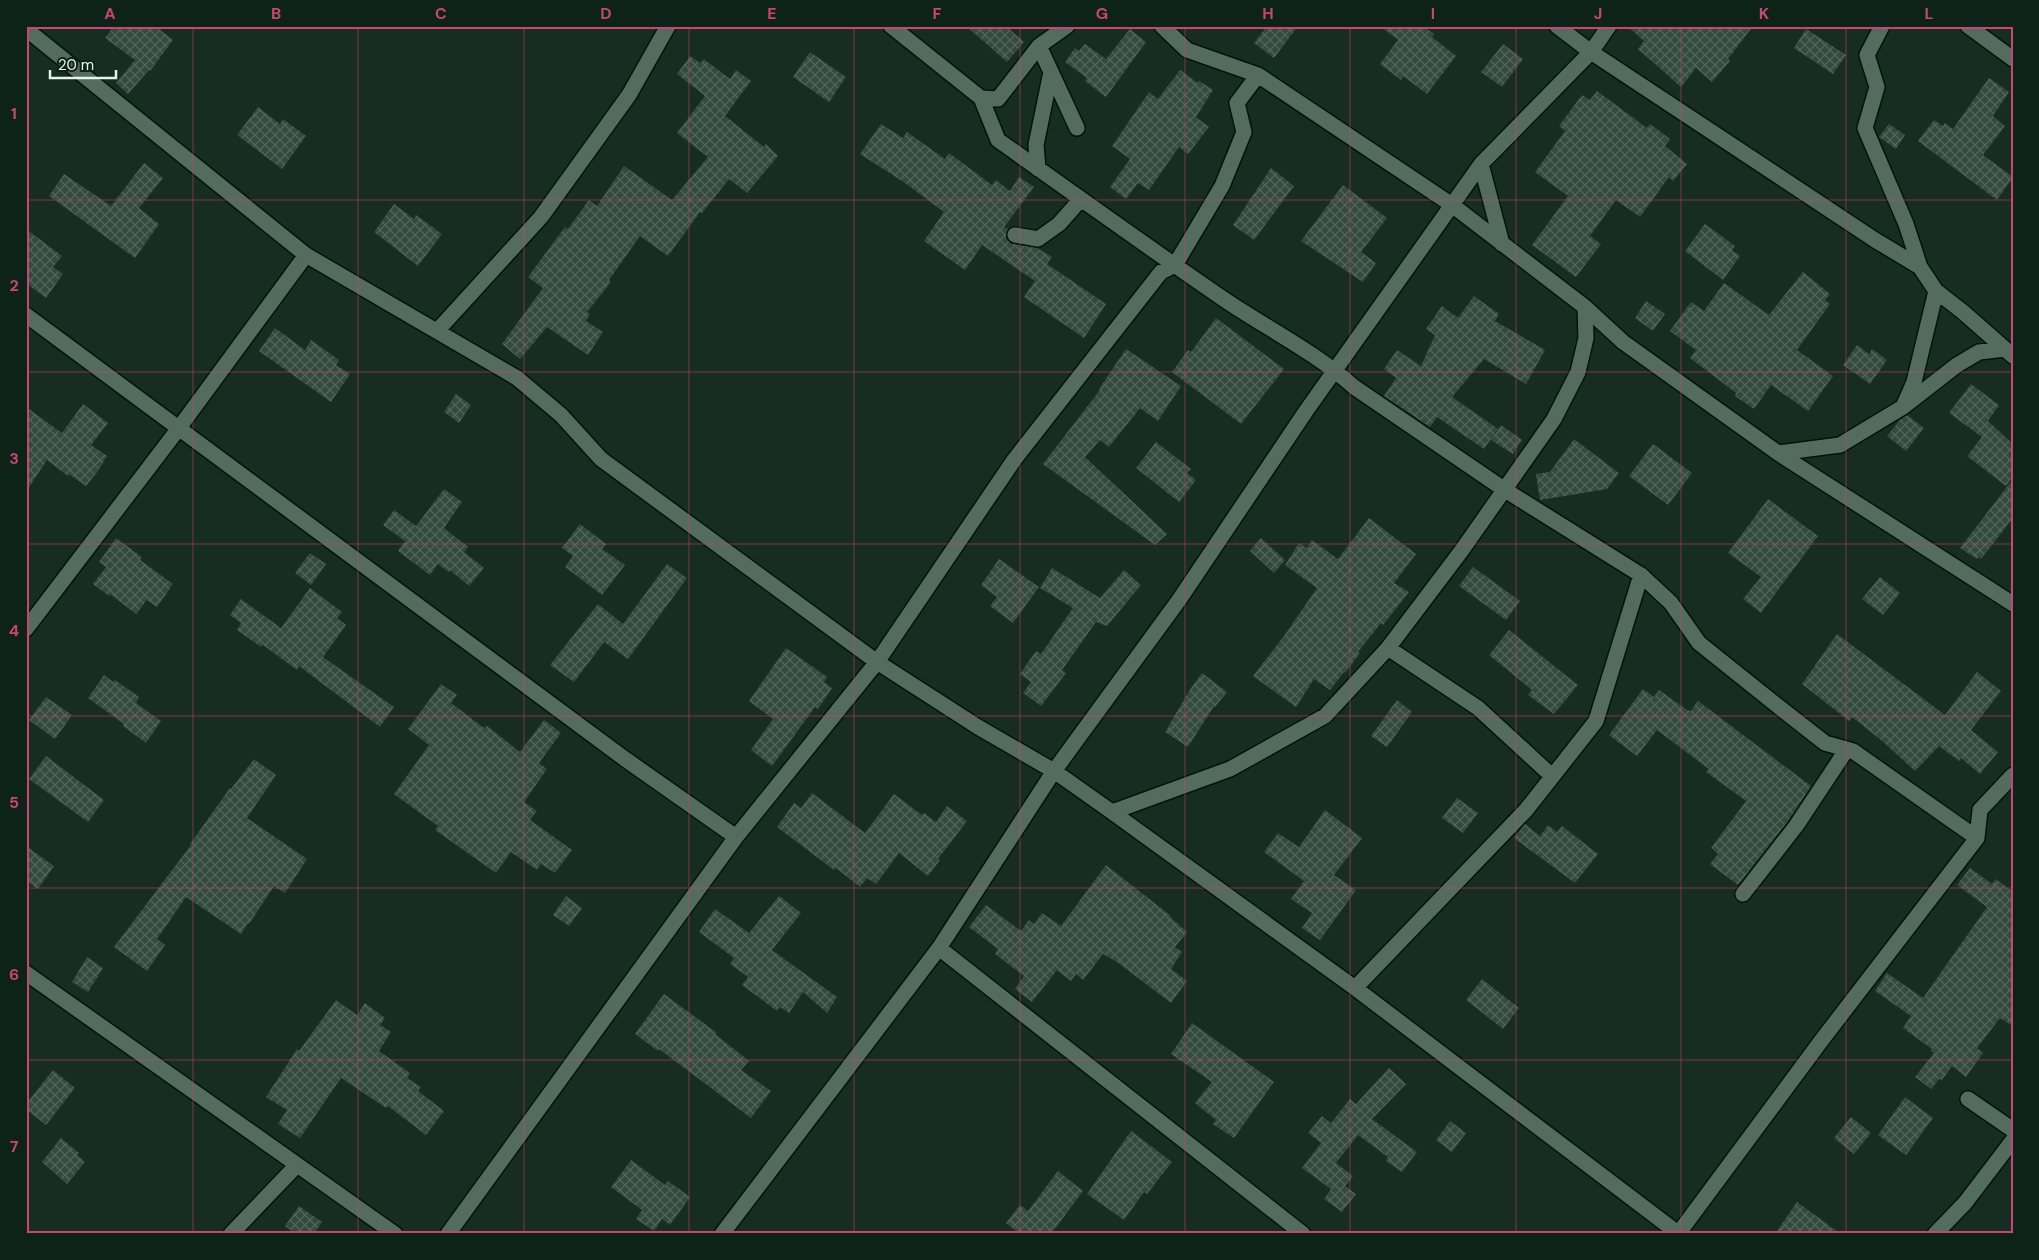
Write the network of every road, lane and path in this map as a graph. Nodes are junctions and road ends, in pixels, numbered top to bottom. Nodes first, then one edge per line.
1 (668, 26) edge
2 (891, 26) edge
3 (1067, 26) edge
4 (1162, 26) edge
5 (1557, 26) edge
6 (1609, 26) edge
7 (1882, 26) edge
8 (1968, 26) edge
9 (26, 29) edge
10 (1039, 46) junction
11 (1591, 52) junction
12 (2013, 59) edge
13 (1051, 72) junction
14 (1258, 75) junction
15 (981, 98) junction
16 (1077, 128) dead end
17 (1481, 164) junction
18 (1038, 169) junction
19 (1081, 199) junction
20 (1452, 206) junction
21 (1015, 235) dead end
22 (1502, 244) junction
23 (306, 255) junction
24 (1175, 265) junction
25 (1920, 267) junction
26 (1936, 291) junction
27 (1585, 307) junction
28 (26, 315) edge
29 (437, 331) junction
30 (2009, 352) edge
31 (1336, 370) junction
32 (1903, 408) junction
33 (179, 428) junction
34 (1778, 453) junction
35 (1505, 490) junction
36 (1641, 575) junction
37 (2013, 604) edge
38 (26, 629) edge
39 (1388, 648) junction
40 (877, 662) junction
41 (1847, 749) junction
42 (1054, 771) junction
43 (2013, 775) edge
44 (1552, 776) junction
45 (1112, 812) junction
46 (736, 837) junction
47 (1977, 838) junction
48 (1743, 894) dead end
49 (939, 948) junction
50 (26, 973) edge
51 (1355, 988) junction
52 (1968, 1099) dead end
53 (2013, 1130) edge
54 (2013, 1140) edge
55 (298, 1165) junction
56 (231, 1234) edge
57 (395, 1234) edge
58 (448, 1234) edge
59 (722, 1234) edge
60 (1303, 1234) edge
61 (1678, 1234) edge
62 (1935, 1234) edge

1 - 29 street
2 - 15 street
3 - 10 street
4 - 14 street
5 - 11 street
6 - 11 street
7 - 25 street
8 - 12 street
9 - 23 street
10 - 13 street
10 - 15 street
11 - 17 street
11 - 25 street
13 - 16 street
13 - 18 street
14 - 20 street
14 - 24 street
15 - 18 street
17 - 20 street
17 - 22 street
18 - 19 street
19 - 21 street
19 - 24 street
20 - 22 street
20 - 31 street
22 - 27 street
23 - 29 street
23 - 33 street
24 - 31 street
24 - 40 street
25 - 26 street
26 - 30 street
26 - 32 street
27 - 34 street
27 - 35 street
28 - 33 street
29 - 40 street
30 - 32 street
31 - 35 street
31 - 42 street
32 - 34 street
33 - 38 street
33 - 46 street
34 - 37 street
35 - 36 street
35 - 39 street
36 - 41 street
36 - 44 street
39 - 44 street
39 - 45 street
40 - 42 street
40 - 46 street
41 - 47 street
41 - 48 street
42 - 45 street
42 - 49 street
43 - 47 street
44 - 51 street
45 - 51 street
46 - 58 street
47 - 61 street
49 - 59 street
49 - 60 street
50 - 55 street
51 - 61 street
52 - 53 street
54 - 62 street
55 - 56 street
55 - 57 street

